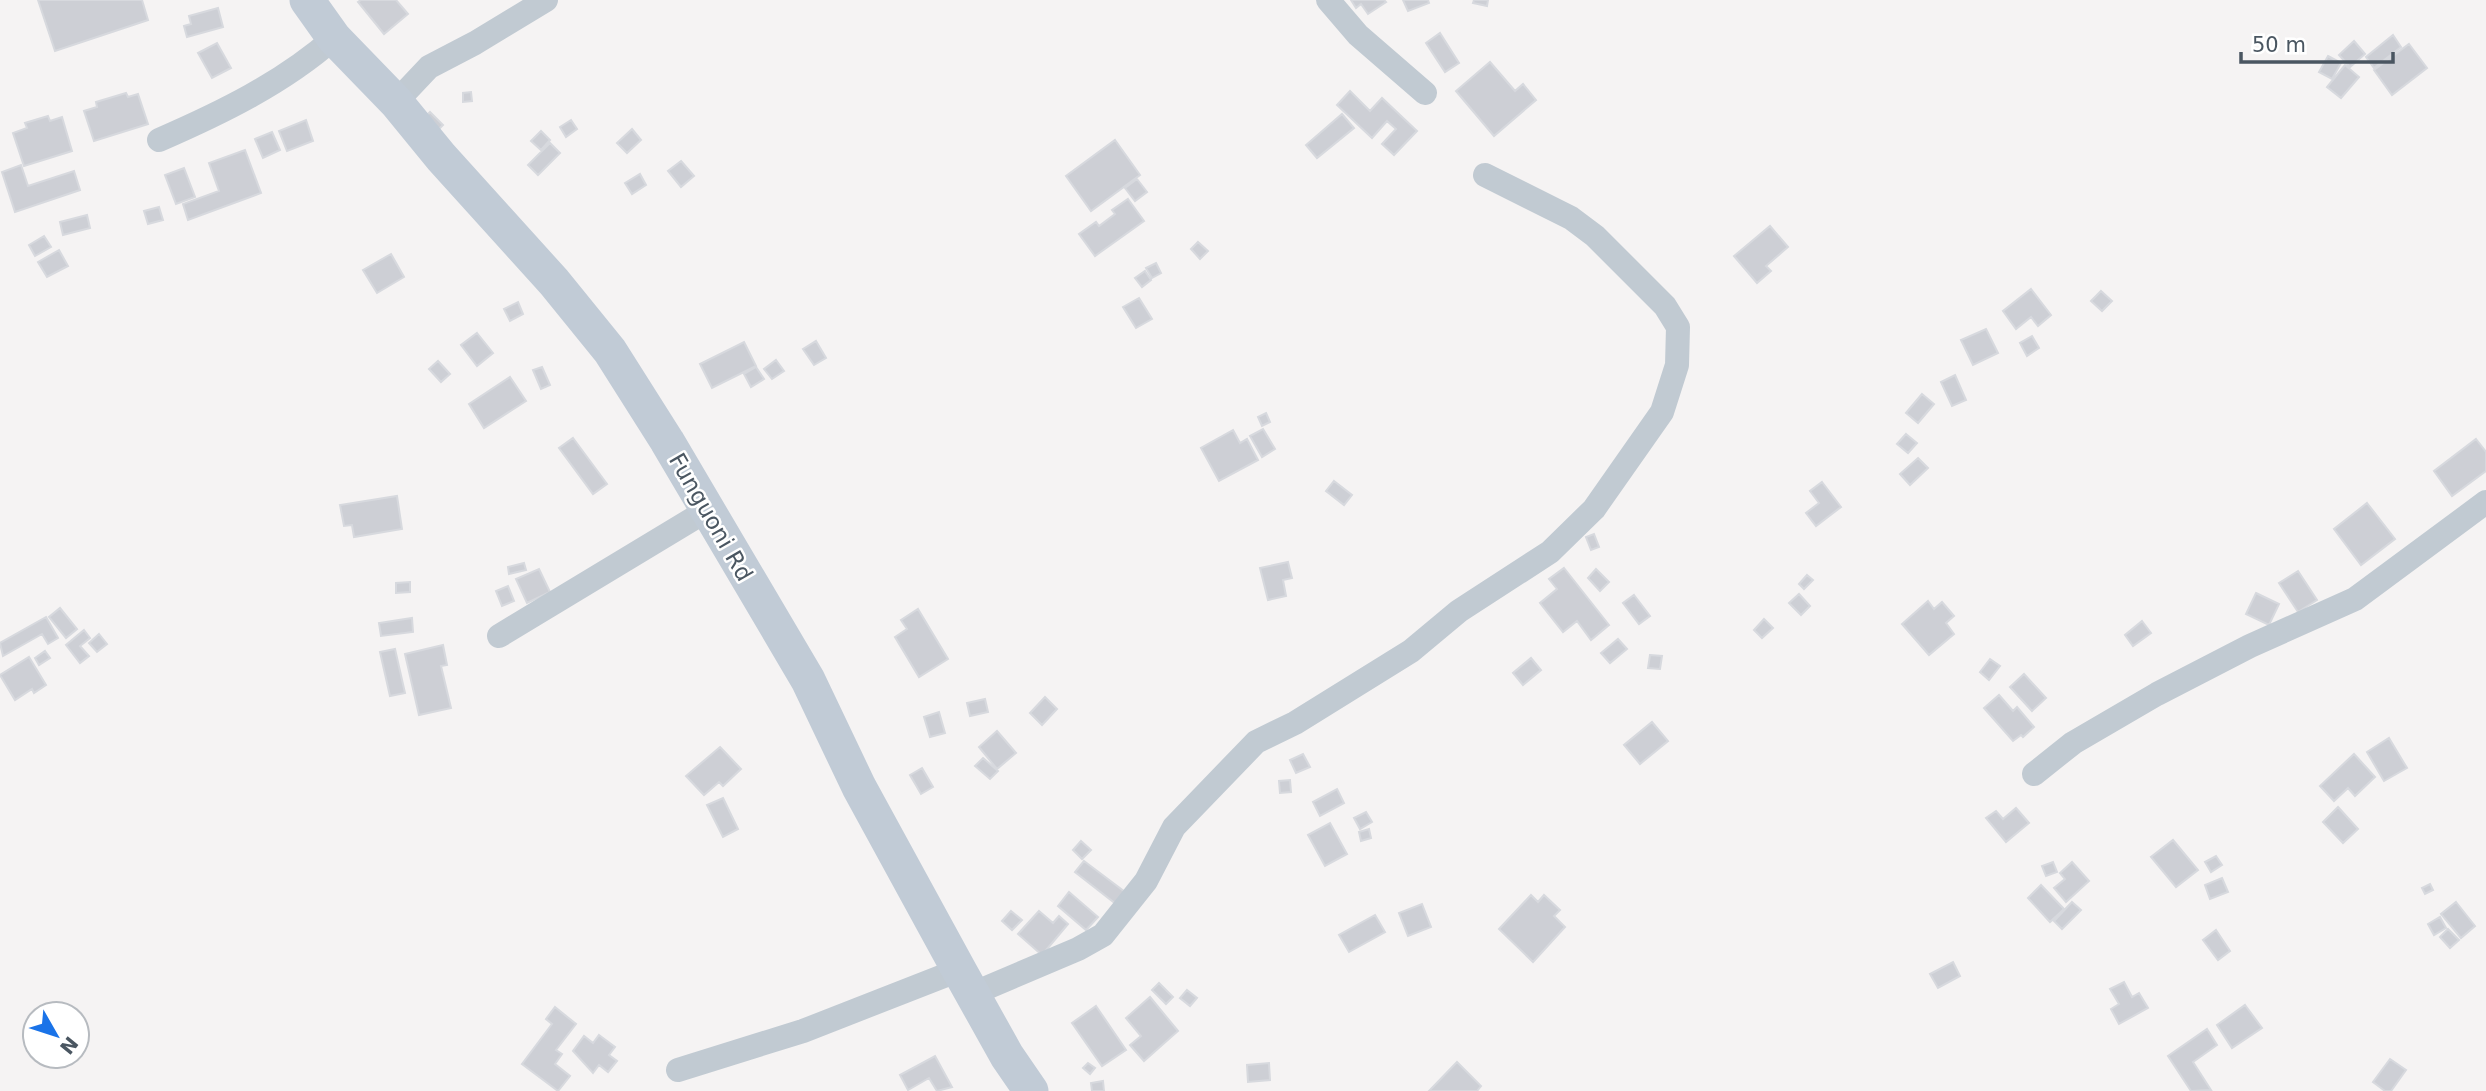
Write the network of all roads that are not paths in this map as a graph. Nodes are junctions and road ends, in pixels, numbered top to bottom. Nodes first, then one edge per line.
1 (307, 0) edge
2 (546, 0) edge
3 (1328, 0) edge
4 (334, 38) junction
5 (1425, 93) dead end
6 (396, 102) junction
7 (159, 141) dead end
8 (1485, 175) dead end
9 (2486, 502) edge
10 (706, 511) junction
11 (499, 636) dead end
12 (2034, 774) dead end
13 (965, 982) junction
14 (678, 1070) dead end
15 (1031, 1091) edge

1 - 4 street, Funguoni Rd
2 - 6 street
3 - 5 street
4 - 6 street, Funguoni Rd
4 - 7 street
6 - 10 street, Funguoni Rd
8 - 13 street
9 - 12 street
10 - 11 street
10 - 13 street, Funguoni Rd
13 - 14 street
13 - 15 street, Funguoni Rd

